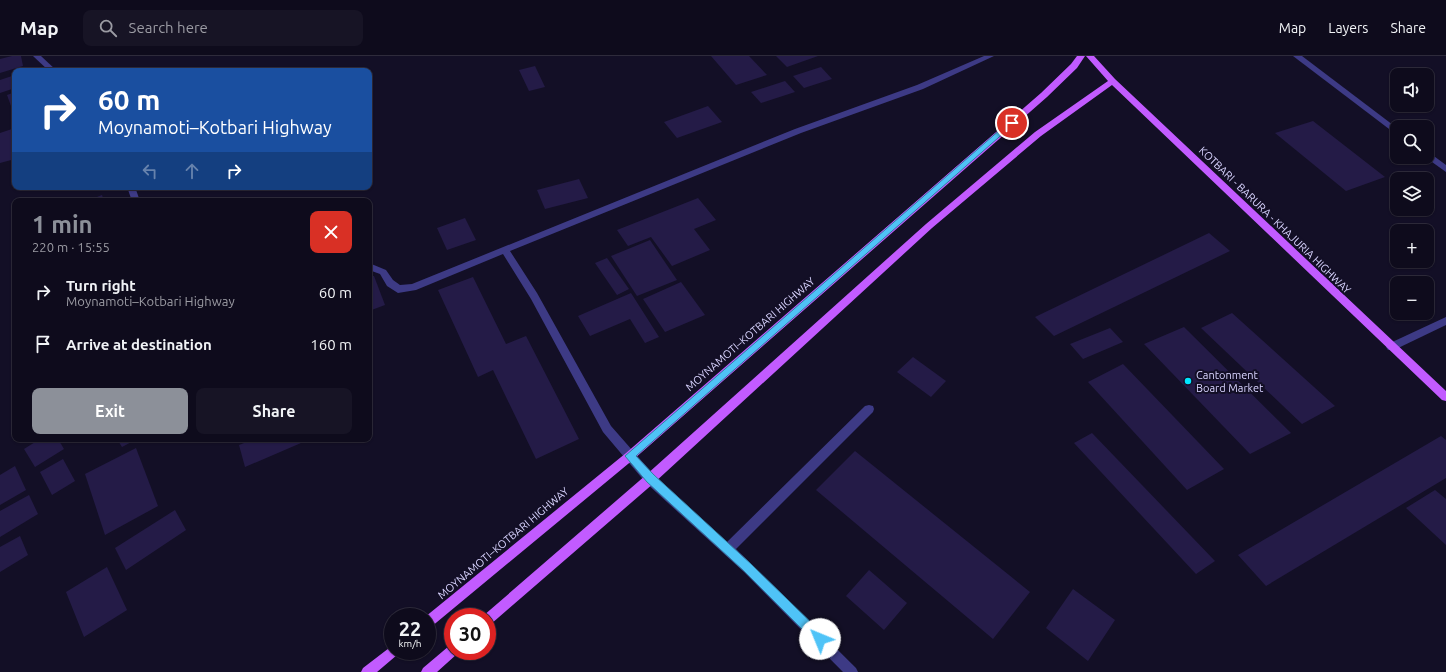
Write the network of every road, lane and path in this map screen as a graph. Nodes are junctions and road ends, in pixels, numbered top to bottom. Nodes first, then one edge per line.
1 (37, 56) edge
2 (990, 56) edge
3 (1081, 56) edge
4 (1090, 56) edge
5 (1297, 56) edge
6 (50, 68) edge
7 (1112, 81) junction
8 (1390, 127) edge
9 (1434, 160) edge
10 (1446, 169) edge
11 (505, 250) junction
12 (372, 267) edge
13 (1446, 321) edge
14 (1391, 346) junction
15 (1446, 397) edge
16 (869, 409) dead end
17 (630, 456) junction
18 (650, 479) junction
19 (727, 550) junction
20 (496, 612) edge
21 (436, 616) edge
22 (384, 658) edge
23 (444, 658) edge
24 (367, 672) edge
25 (427, 672) edge
26 (852, 672) edge

1 - 6 street
2 - 11 street
3 - 17 main road, MOYNAMOTI–KOTBARI HIGHWAY
4 - 7 main road, KOTBARI - BARURA - KHAJURIA HIGHWAY
5 - 8 street
7 - 14 main road, KOTBARI - BARURA - KHAJURIA HIGHWAY
7 - 18 main road
9 - 10 street
11 - 12 street
11 - 17 street
13 - 14 street
14 - 15 main road, KOTBARI - BARURA - KHAJURIA HIGHWAY
16 - 19 street
17 - 18 street
17 - 21 main road, MOYNAMOTI–KOTBARI HIGHWAY
18 - 19 street
18 - 20 main road
19 - 26 street
22 - 24 main road
23 - 25 main road

